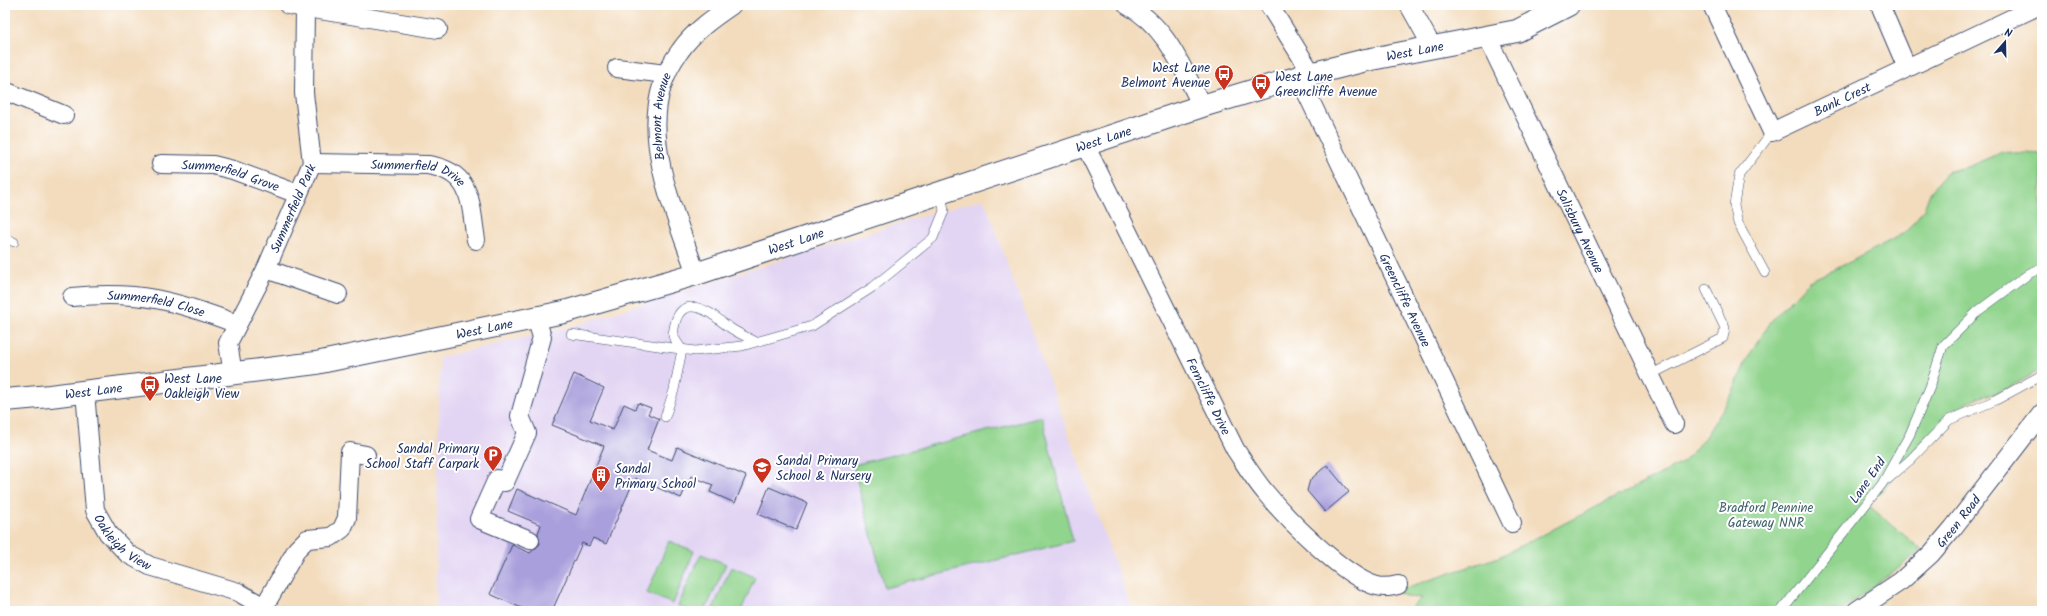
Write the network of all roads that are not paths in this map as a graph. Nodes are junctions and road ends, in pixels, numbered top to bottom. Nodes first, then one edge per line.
1 (732, 5) edge
2 (1127, 5) edge
3 (1269, 5) edge
4 (1409, 5) edge
5 (1568, 5) edge
6 (1712, 5) edge
7 (1880, 5) edge
8 (2040, 5) edge
9 (296, 7) edge
10 (340, 9) edge
11 (438, 29) dead end
12 (1487, 37) junction
13 (1432, 48) junction
14 (617, 68) dead end
15 (1907, 68) junction
16 (666, 74) junction
17 (1305, 76) junction
18 (5, 92) edge
19 (1202, 106) junction
20 (64, 115) dead end
21 (1772, 132) junction
22 (1085, 145) junction
23 (312, 163) junction
24 (161, 164) dead end
25 (941, 193) junction
26 (298, 194) junction
27 (5, 238) edge
28 (476, 240) dead end
29 (14, 242) dead end
30 (2042, 268) edge
31 (266, 269) junction
32 (1765, 273) dead end
33 (696, 274) junction
34 (1706, 289) dead end
35 (338, 294) dead end
36 (72, 297) dead end
37 (536, 318) junction
38 (237, 324) junction
39 (571, 334) dead end
40 (756, 342) junction
41 (682, 350) junction
42 (233, 374) junction
43 (1650, 375) junction
44 (2042, 375) edge
45 (85, 392) junction
46 (5, 400) edge
47 (2042, 413) edge
48 (665, 417) dead end
49 (1674, 424) dead end
50 (366, 455) dead end
51 (1882, 484) junction
52 (1512, 523) dead end
53 (530, 540) dead end
54 (1398, 585) dead end
55 (265, 609) edge
56 (1782, 611) edge
57 (1856, 611) edge

1 - 16 street, Belmont Avenue
2 - 19 street
3 - 17 street, Greencliffe Avenue
4 - 13 street
5 - 12 street, West Lane
6 - 21 street
7 - 15 street
8 - 15 street, Bank Crest
9 - 10 street
9 - 23 street, Summerfield Park
10 - 11 street
12 - 13 street, West Lane
12 - 43 street, Salisbury Avenue
13 - 17 street, West Lane
14 - 16 street
15 - 21 street, Bank Crest
16 - 33 street, Belmont Avenue
17 - 19 street, West Lane
17 - 52 street, Greencliffe Avenue
18 - 20 street
19 - 22 street, West Lane
21 - 32 lane
22 - 25 street, West Lane
22 - 54 street, Ferncliffe Drive
23 - 26 street, Summerfield Park
23 - 28 street, Summerfield Drive
24 - 26 street, Summerfield Grove
25 - 33 street, West Lane
25 - 40 lane
26 - 31 street, Summerfield Park
27 - 29 lane
30 - 51 lane, Lane End
31 - 35 street
31 - 38 street, Summerfield Park
33 - 37 street, West Lane
34 - 43 lane
36 - 38 street, Summerfield Close
37 - 42 street, West Lane
37 - 53 street
38 - 42 street, Summerfield Park
39 - 41 lane
40 - 41 lane
40 - 41 lane
41 - 48 lane
42 - 45 street, West Lane
43 - 49 street, Salisbury Avenue
44 - 51 lane
45 - 46 street, West Lane
45 - 55 street, Oakleigh View
47 - 57 street, Green Road
50 - 55 street
51 - 56 lane, Lane End

